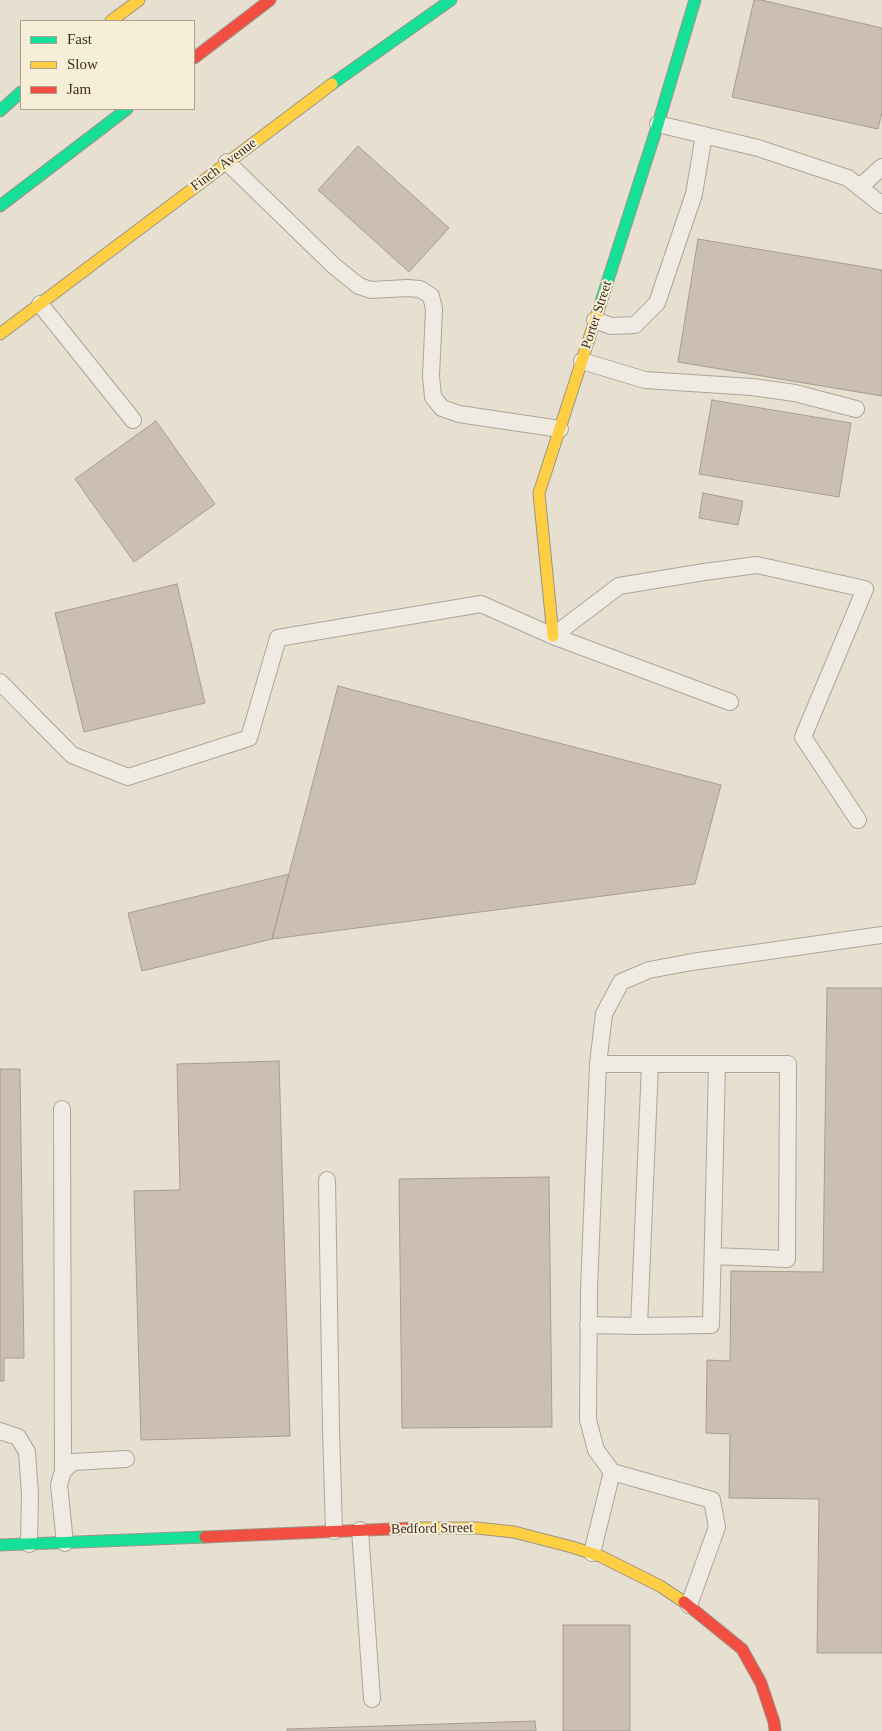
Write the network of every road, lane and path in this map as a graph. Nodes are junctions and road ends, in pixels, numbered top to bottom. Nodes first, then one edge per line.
1 (139, 0) edge
2 (270, 0) edge
3 (451, 0) edge
4 (695, 0) edge
5 (112, 20) edge
6 (195, 57) edge
7 (20, 93) edge
8 (127, 110) edge
9 (0, 111) edge
10 (658, 124) junction
11 (704, 135) junction
12 (227, 162) junction
13 (882, 167) edge
14 (860, 187) junction
15 (882, 205) edge
16 (0, 206) edge
17 (40, 304) junction
18 (595, 320) junction
19 (0, 334) edge
20 (582, 361) junction
21 (856, 409) dead end
22 (133, 420) dead end
23 (560, 429) junction
24 (553, 636) junction
25 (0, 682) edge
26 (730, 702) dead end
27 (858, 820) dead end
28 (882, 936) edge
29 (598, 1064) junction
30 (650, 1064) junction
31 (717, 1064) junction
32 (62, 1109) dead end
33 (327, 1180) dead end
34 (713, 1256) junction
35 (588, 1325) junction
36 (639, 1326) junction
37 (0, 1431) edge
38 (126, 1459) dead end
39 (63, 1472) junction
40 (612, 1472) junction
41 (360, 1530) junction
42 (334, 1531) junction
43 (65, 1542) junction
44 (29, 1544) junction
45 (0, 1545) edge
46 (592, 1553) junction
47 (689, 1604) junction
48 (372, 1699) dead end
49 (775, 1731) edge

1 - 5 main road
2 - 6 main road
3 - 12 main road, Finch Avenue
4 - 10 main road, Porter Street
7 - 9 main road
8 - 16 main road
10 - 11 lane
10 - 18 main road, Porter Street
11 - 14 lane
11 - 18 lane
12 - 17 main road, Finch Avenue
12 - 23 lane
13 - 14 lane
14 - 15 lane
17 - 19 main road, Finch Avenue
17 - 22 lane
18 - 20 main road, Porter Street
20 - 21 lane
20 - 23 main road, Porter Street
23 - 24 main road, Porter Street
24 - 25 lane
24 - 26 lane
24 - 27 lane
28 - 29 lane
29 - 30 lane
29 - 35 lane
30 - 31 lane
30 - 36 lane
31 - 34 lane
31 - 34 lane
32 - 39 lane
33 - 42 lane
34 - 36 lane
35 - 36 lane
35 - 40 lane
37 - 44 lane
38 - 39 lane
39 - 43 lane
40 - 46 lane
40 - 47 lane
41 - 42 main road, Bedford Street
41 - 46 main road, Bedford Street
41 - 48 lane
42 - 43 main road, Bedford Street
43 - 44 main road, Bedford Street
44 - 45 main road, Bedford Street
46 - 47 main road, Bedford Street
47 - 49 main road, Bedford Street

